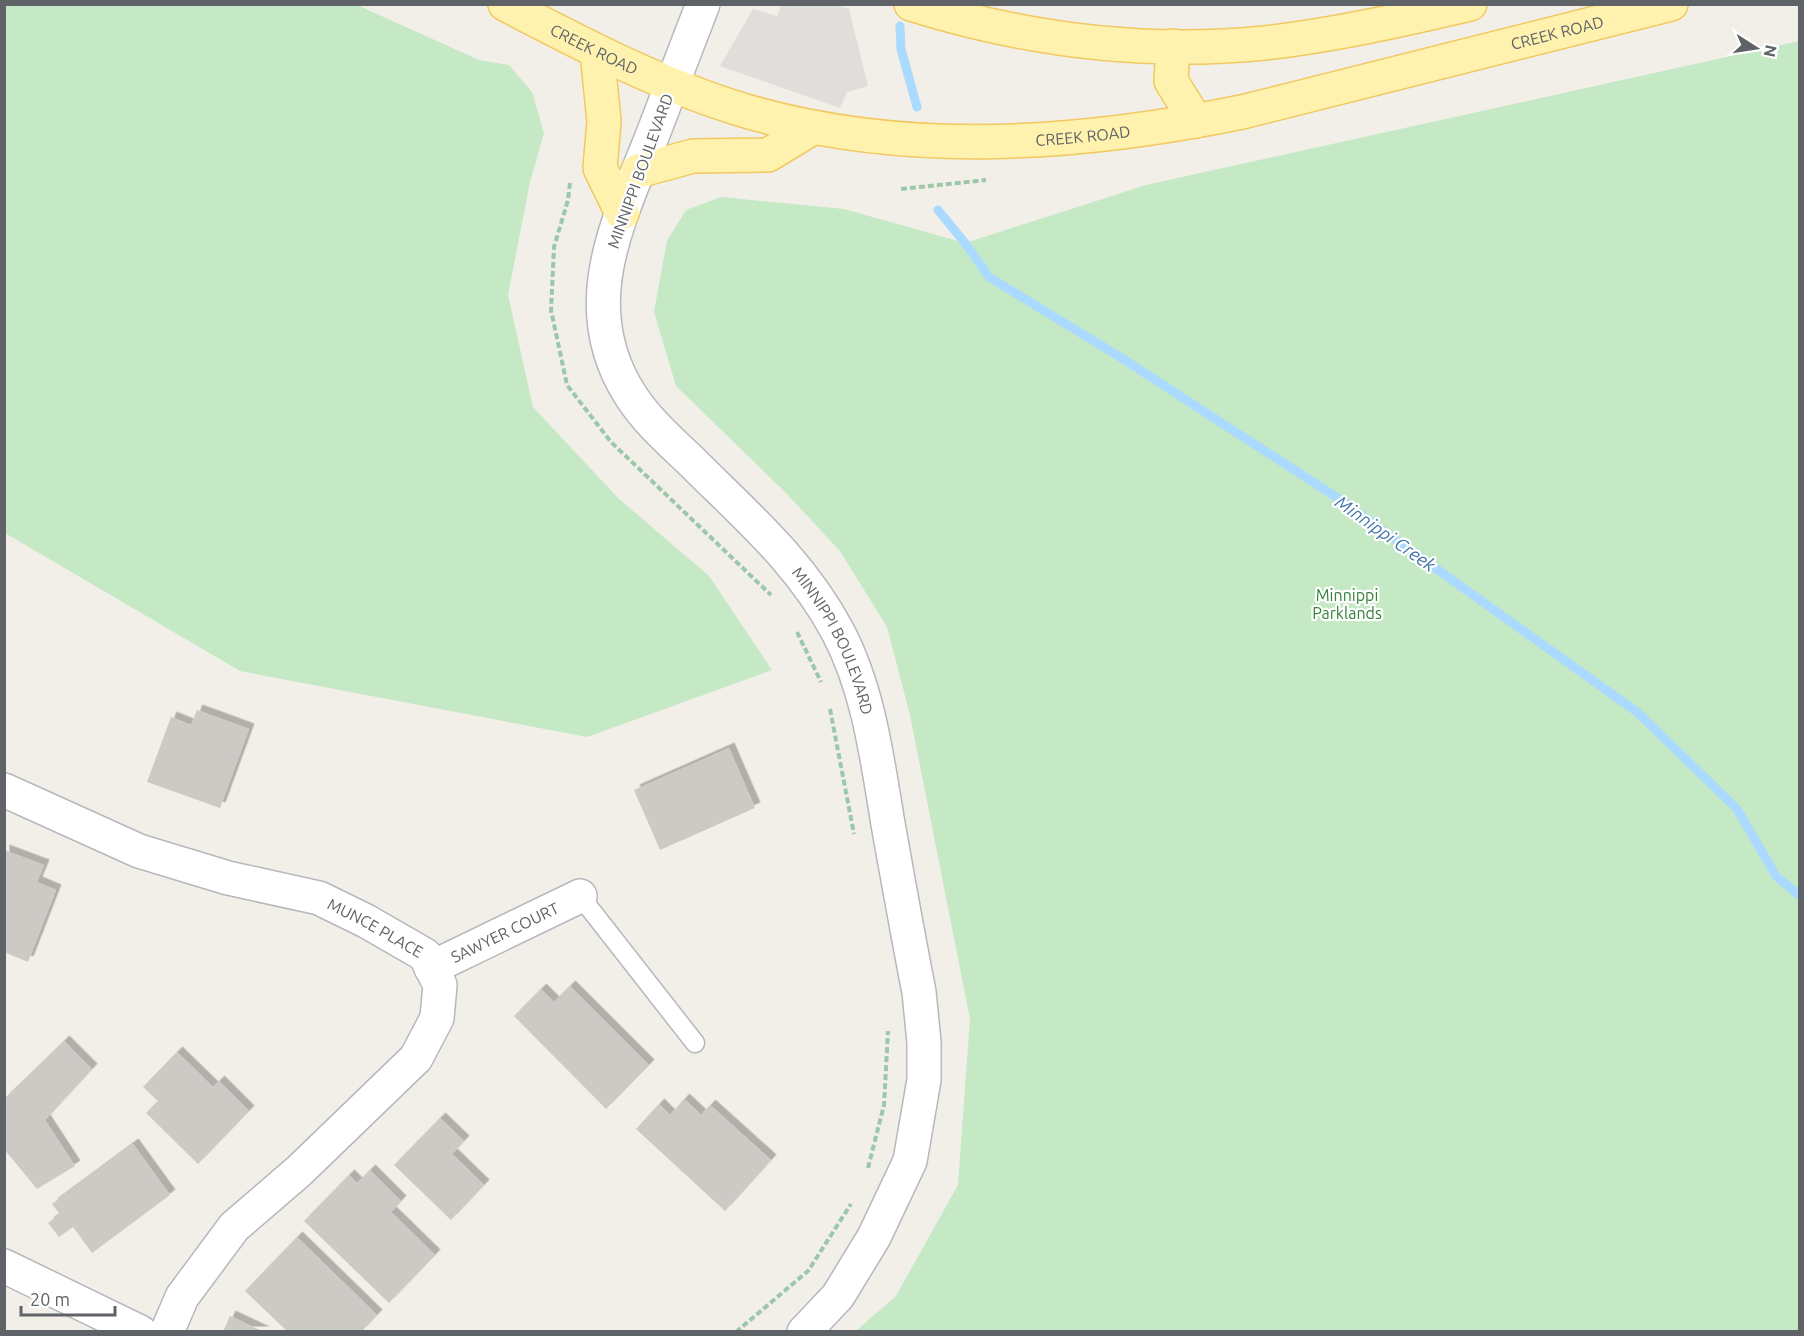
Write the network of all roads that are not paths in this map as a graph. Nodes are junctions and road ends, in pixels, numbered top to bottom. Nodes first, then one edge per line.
1 (505, 4) edge
2 (703, 4) edge
3 (911, 4) edge
4 (1470, 4) edge
5 (1671, 4) edge
6 (1173, 46) junction
7 (597, 52) junction
8 (672, 84) junction
9 (1196, 121) junction
10 (814, 127) junction
11 (638, 171) junction
12 (622, 213) junction
13 (4, 790) edge
14 (580, 896) joint
15 (431, 968) junction
16 (695, 1044) dead end
17 (4, 1266) edge
18 (140, 1332) edge
19 (167, 1332) edge
20 (804, 1332) edge

1 - 7 main road, CREEK ROAD
2 - 8 street, MINNIPPI BOULEVARD
3 - 6 main road
4 - 6 main road
5 - 9 main road, CREEK ROAD
6 - 9 main road
7 - 8 main road, CREEK ROAD
7 - 12 main road
8 - 10 main road, CREEK ROAD
8 - 11 street, MINNIPPI BOULEVARD
9 - 10 main road, CREEK ROAD
10 - 11 main road
11 - 12 street, MINNIPPI BOULEVARD
12 - 20 street, MINNIPPI BOULEVARD
13 - 15 street, MUNCE PLACE
14 - 15 street, SAWYER COURT
14 - 16 lane
15 - 19 street, MUNCE PLACE
17 - 18 street

